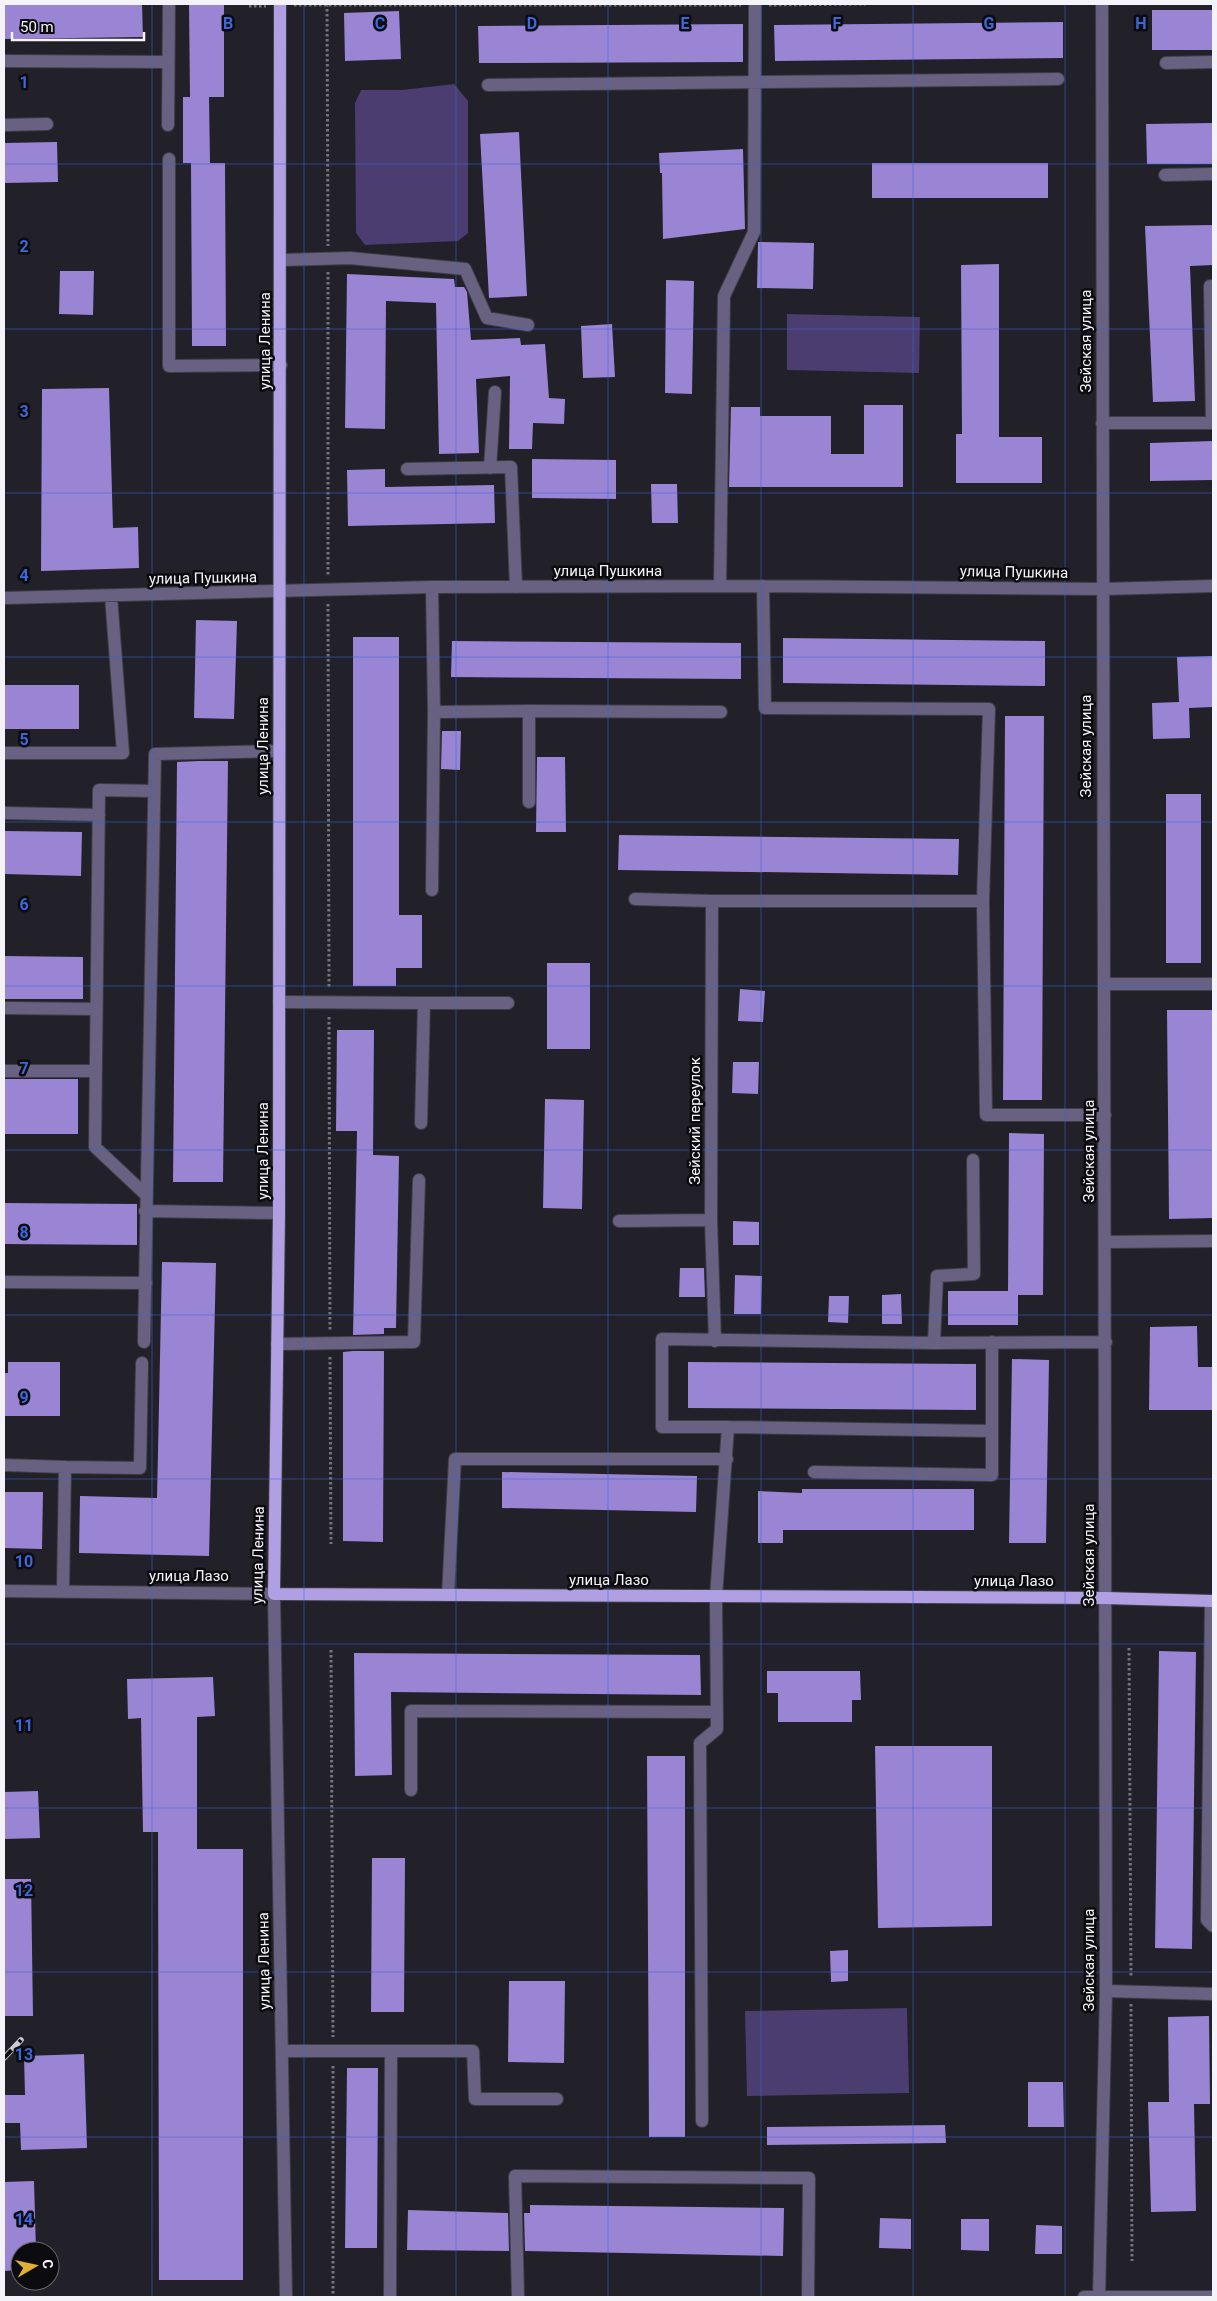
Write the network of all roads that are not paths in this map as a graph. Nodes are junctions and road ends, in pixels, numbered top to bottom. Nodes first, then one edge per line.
1 (169, 4) edge
2 (755, 4) edge
3 (1102, 4) edge
4 (280, 5) edge
5 (4, 62) edge
6 (167, 62) junction
7 (1213, 62) edge
8 (1166, 63) dead end
9 (1058, 79) dead end
10 (754, 82) junction
11 (488, 85) dead end
12 (47, 124) dead end
13 (4, 125) edge
14 (168, 125) dead end
15 (169, 159) dead end
16 (1213, 174) edge
17 (1165, 175) dead end
18 (281, 260) junction
19 (1213, 286) edge
20 (528, 325) dead end
21 (281, 365) junction
22 (495, 392) dead end
23 (1102, 423) junction
24 (1213, 423) edge
25 (490, 468) junction
26 (407, 469) dead end
27 (720, 586) junction
28 (763, 586) junction
29 (1213, 586) edge
30 (432, 587) junction
31 (516, 587) junction
32 (1103, 589) junction
33 (280, 592) junction
34 (111, 596) junction
35 (4, 598) edge
36 (529, 711) junction
37 (434, 712) junction
38 (721, 712) dead end
39 (279, 751) junction
40 (4, 753) edge
41 (154, 791) junction
42 (529, 802) dead end
43 (4, 813) edge
44 (99, 815) junction
45 (432, 890) dead end
46 (635, 898) dead end
47 (712, 901) junction
48 (983, 901) junction
49 (1105, 984) junction
50 (1213, 984) edge
51 (279, 1002) junction
52 (424, 1003) junction
53 (508, 1003) dead end
54 (4, 1008) edge
55 (96, 1009) junction
56 (4, 1071) edge
57 (95, 1071) junction
58 (1105, 1115) junction
59 (421, 1123) dead end
60 (973, 1160) dead end
61 (419, 1180) dead end
62 (146, 1194) junction
63 (145, 1211) junction
64 (279, 1213) junction
65 (711, 1220) junction
66 (619, 1221) dead end
67 (1213, 1241) edge
68 (1106, 1242) junction
69 (4, 1282) edge
70 (146, 1283) junction
71 (715, 1341) junction
72 (144, 1342) dead end
73 (992, 1342) junction
74 (1106, 1342) junction
75 (934, 1343) junction
76 (277, 1344) junction
77 (142, 1363) dead end
78 (728, 1427) junction
79 (990, 1431) junction
80 (727, 1458) junction
81 (4, 1465) edge
82 (65, 1467) junction
83 (814, 1472) dead end
84 (4, 1591) edge
85 (63, 1592) junction
86 (274, 1594) junction
87 (448, 1595) junction
88 (716, 1597) junction
89 (1105, 1598) junction
90 (1212, 1601) edge
91 (717, 1712) junction
92 (411, 1790) dead end
93 (1213, 1926) edge
94 (1106, 1990) junction
95 (1213, 1994) edge
96 (282, 2051) junction
97 (390, 2051) junction
98 (557, 2099) dead end
99 (702, 2121) dead end
100 (286, 2297) edge
101 (390, 2297) edge
102 (518, 2297) edge
103 (808, 2297) edge
104 (1084, 2297) edge
105 (1099, 2297) edge
106 (1213, 2297) edge

1 - 6 street
2 - 10 street
3 - 23 street, Зейская улица
4 - 18 main road, улица Ленина
5 - 6 street
6 - 14 street
7 - 8 street
9 - 10 street
10 - 11 street
10 - 27 street
12 - 13 street
15 - 21 street
16 - 17 street
18 - 20 street
18 - 21 main road, улица Ленина
19 - 24 street
21 - 33 main road, улица Ленина
22 - 25 street
23 - 24 street
23 - 32 street, Зейская улица
25 - 26 street
25 - 31 street
27 - 28 street, улица Пушкина
27 - 31 street, улица Пушкина
28 - 32 street, улица Пушкина
28 - 48 street
29 - 32 street, улица Пушкина
30 - 31 street, улица Пушкина
30 - 33 street, улица Пушкина
30 - 37 street
32 - 49 street, Зейская улица
33 - 34 street, улица Пушкина
33 - 39 main road, улица Ленина
34 - 35 street, улица Пушкина
34 - 40 street
36 - 37 street
36 - 38 street
36 - 42 street
37 - 45 street
39 - 41 street
39 - 51 main road, улица Ленина
41 - 44 street
41 - 62 street
43 - 44 street
44 - 55 street
46 - 47 street
47 - 48 street
47 - 65 street, Зейский переулок
48 - 58 street
49 - 50 street
49 - 58 street, Зейская улица
51 - 52 street
51 - 64 main road, улица Ленина
52 - 53 street
52 - 59 street
54 - 55 street
55 - 57 street
56 - 57 street
57 - 62 street
58 - 68 street, Зейская улица
60 - 75 street
61 - 76 street
62 - 63 street
63 - 64 street
63 - 70 street
64 - 76 main road, улица Ленина
65 - 66 street
65 - 71 street, Зейский переулок
67 - 68 street
68 - 74 street, Зейская улица
69 - 70 street
70 - 72 street
71 - 75 street
71 - 78 street
73 - 74 street
73 - 75 street
73 - 79 street
74 - 89 street, Зейская улица
76 - 86 main road, улица Ленина
77 - 82 street
78 - 79 street
78 - 80 street
79 - 83 street
80 - 87 street
80 - 88 street
81 - 82 street
82 - 85 street
84 - 85 street, улица Лазо
85 - 86 street, улица Лазо
86 - 87 main road, улица Лазо
86 - 96 street, улица Ленина
87 - 88 main road, улица Лазо
88 - 89 main road, улица Лазо
88 - 91 street
89 - 90 main road, улица Лазо
89 - 94 street, Зейская улица
90 - 93 street
91 - 92 street
91 - 99 street
94 - 95 street
94 - 105 street, Зейская улица
96 - 97 street
96 - 100 street, улица Ленина
97 - 98 street
97 - 101 street
102 - 103 street
104 - 105 street
105 - 106 street

